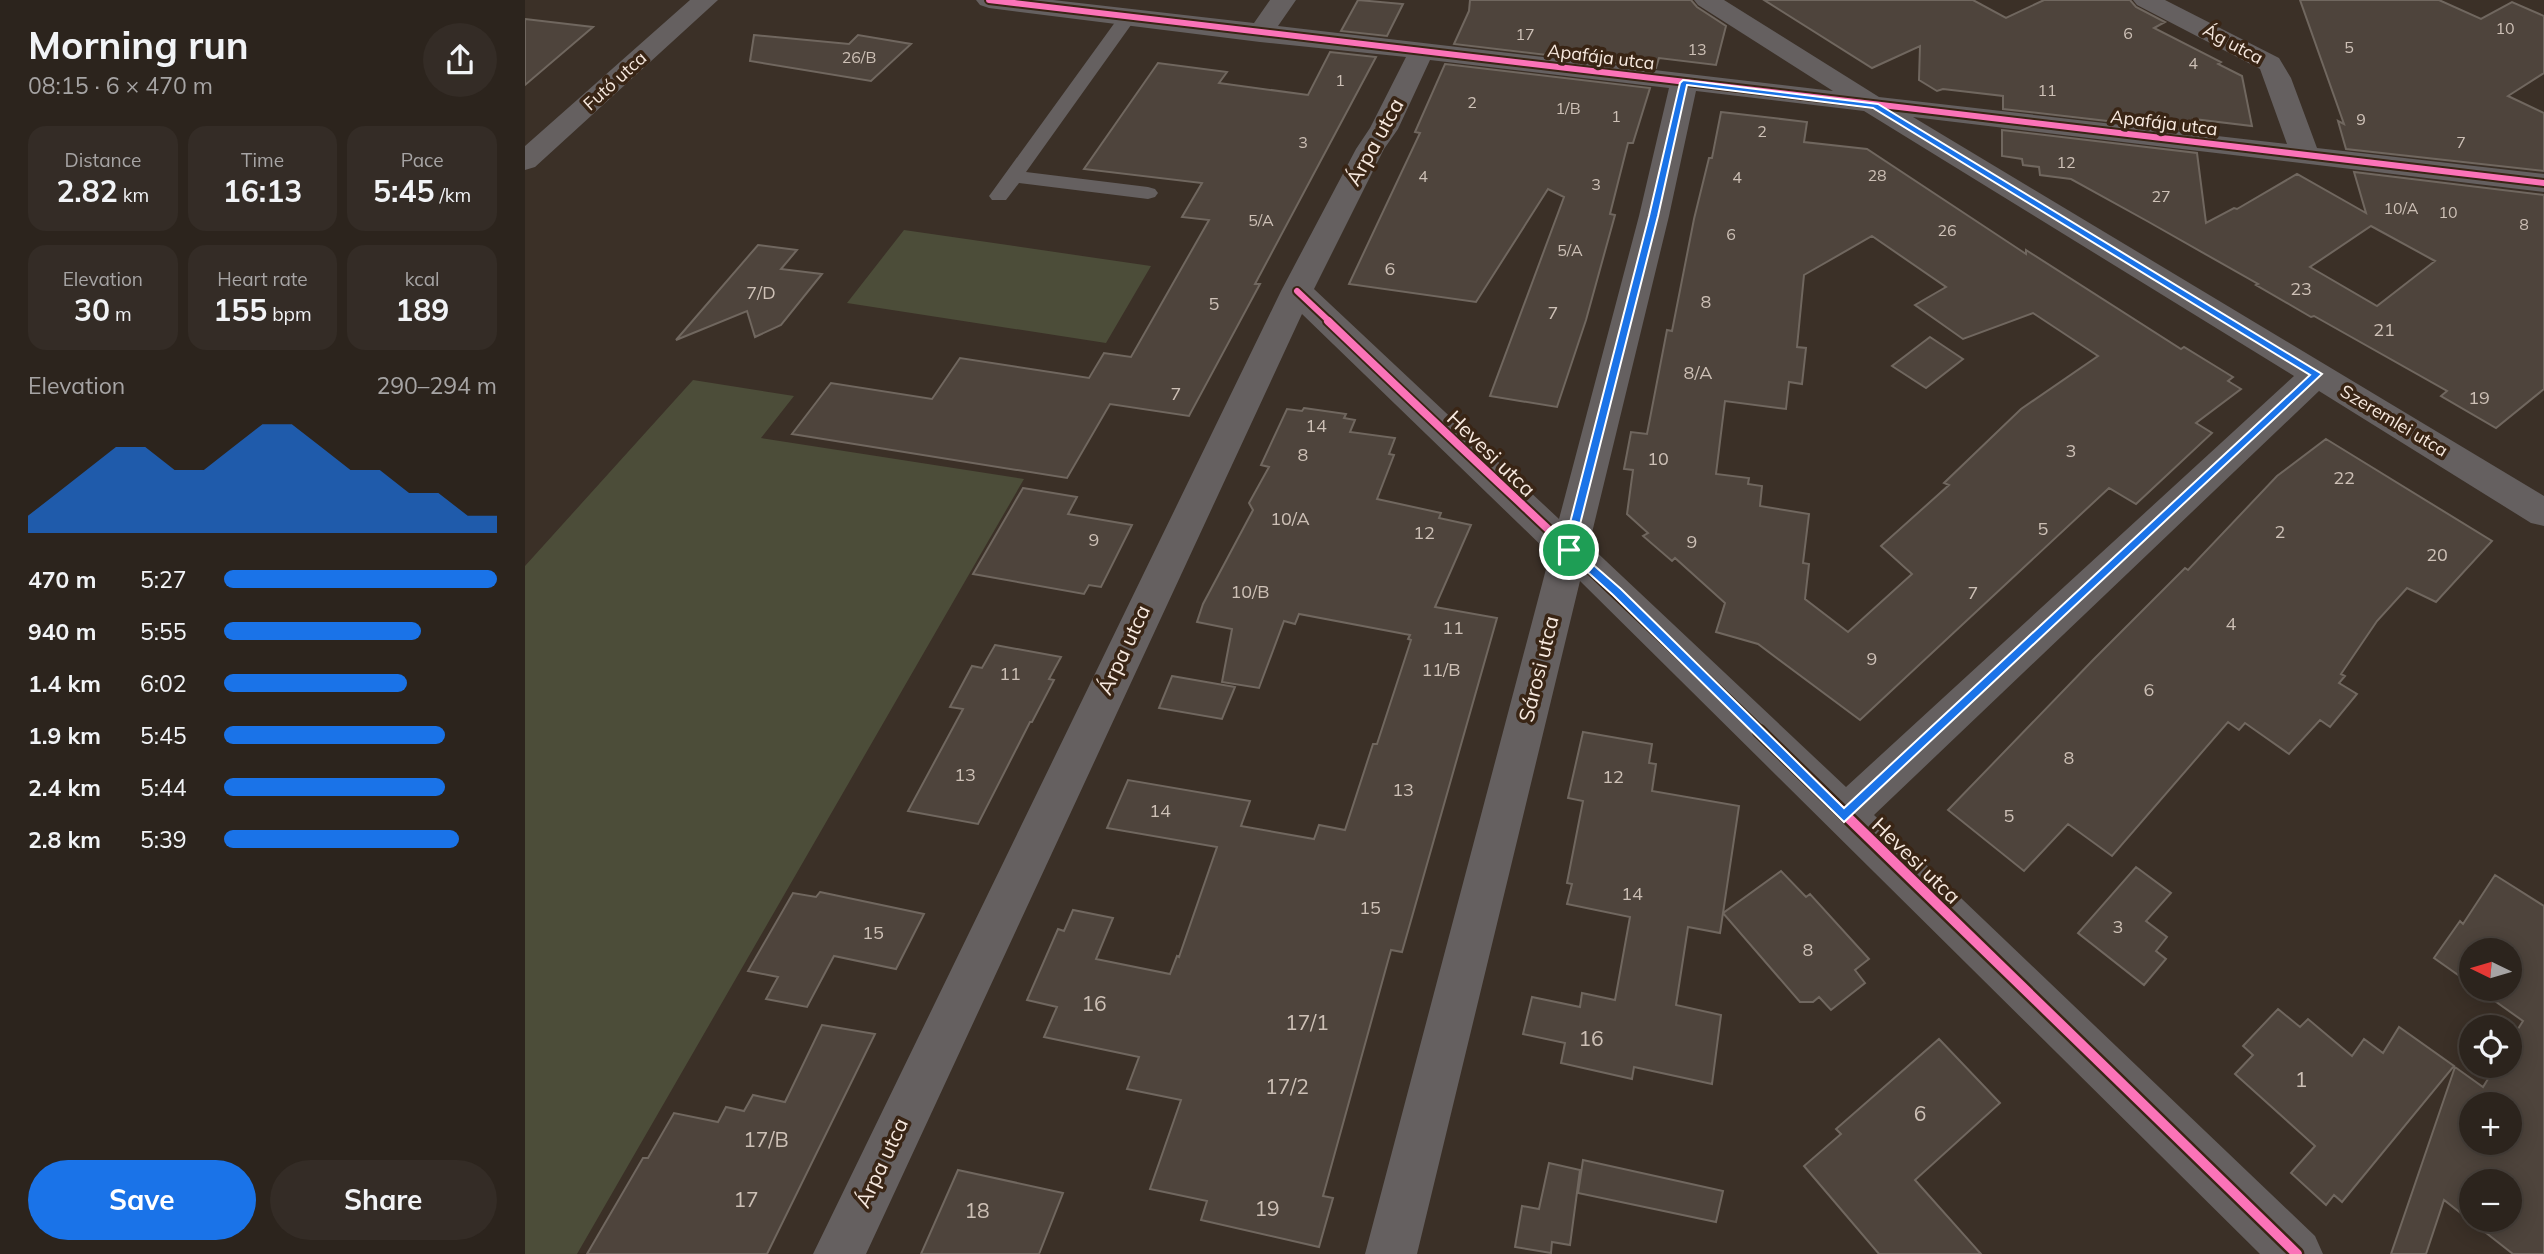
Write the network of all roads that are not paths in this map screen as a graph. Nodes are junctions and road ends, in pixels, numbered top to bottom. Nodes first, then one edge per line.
1 (705, 0) edge
2 (989, 0) edge
3 (1283, 0) edge
4 (1707, 0) edge
5 (2145, 0) edge
6 (1127, 18) junction
7 (1260, 34) junction
8 (1421, 52) junction
9 (1683, 83) junction
10 (1875, 106) junction
11 (2305, 155) junction
12 (525, 162) edge
13 (1014, 176) junction
14 (2544, 183) edge
15 (1148, 193) dead end
16 (999, 196) dead end
17 (1297, 291) junction
18 (2317, 374) junction
19 (2544, 513) edge
20 (1569, 550) junction
21 (1844, 816) junction
22 (839, 1254) edge
23 (1391, 1254) edge
24 (2297, 1254) edge

1 - 12 street, Futó utca
2 - 6 street, Apafája utca
3 - 7 street
4 - 10 street, Szeremlei utca
5 - 11 street, Ág utca
6 - 7 street, Apafája utca
6 - 13 lane
7 - 8 street, Apafája utca
8 - 9 street, Apafája utca
8 - 17 street, Árpa utca
9 - 10 street, Apafája utca
9 - 20 street, Sárosi utca
10 - 11 street, Apafája utca
10 - 18 street, Szeremlei utca
11 - 14 street, Apafája utca
13 - 15 lane
13 - 16 lane
17 - 20 street, Hevesi utca
17 - 22 street, Árpa utca
18 - 19 street, Szeremlei utca
18 - 21 street
20 - 21 street, Hevesi utca
20 - 23 street, Sárosi utca
21 - 24 street, Hevesi utca

